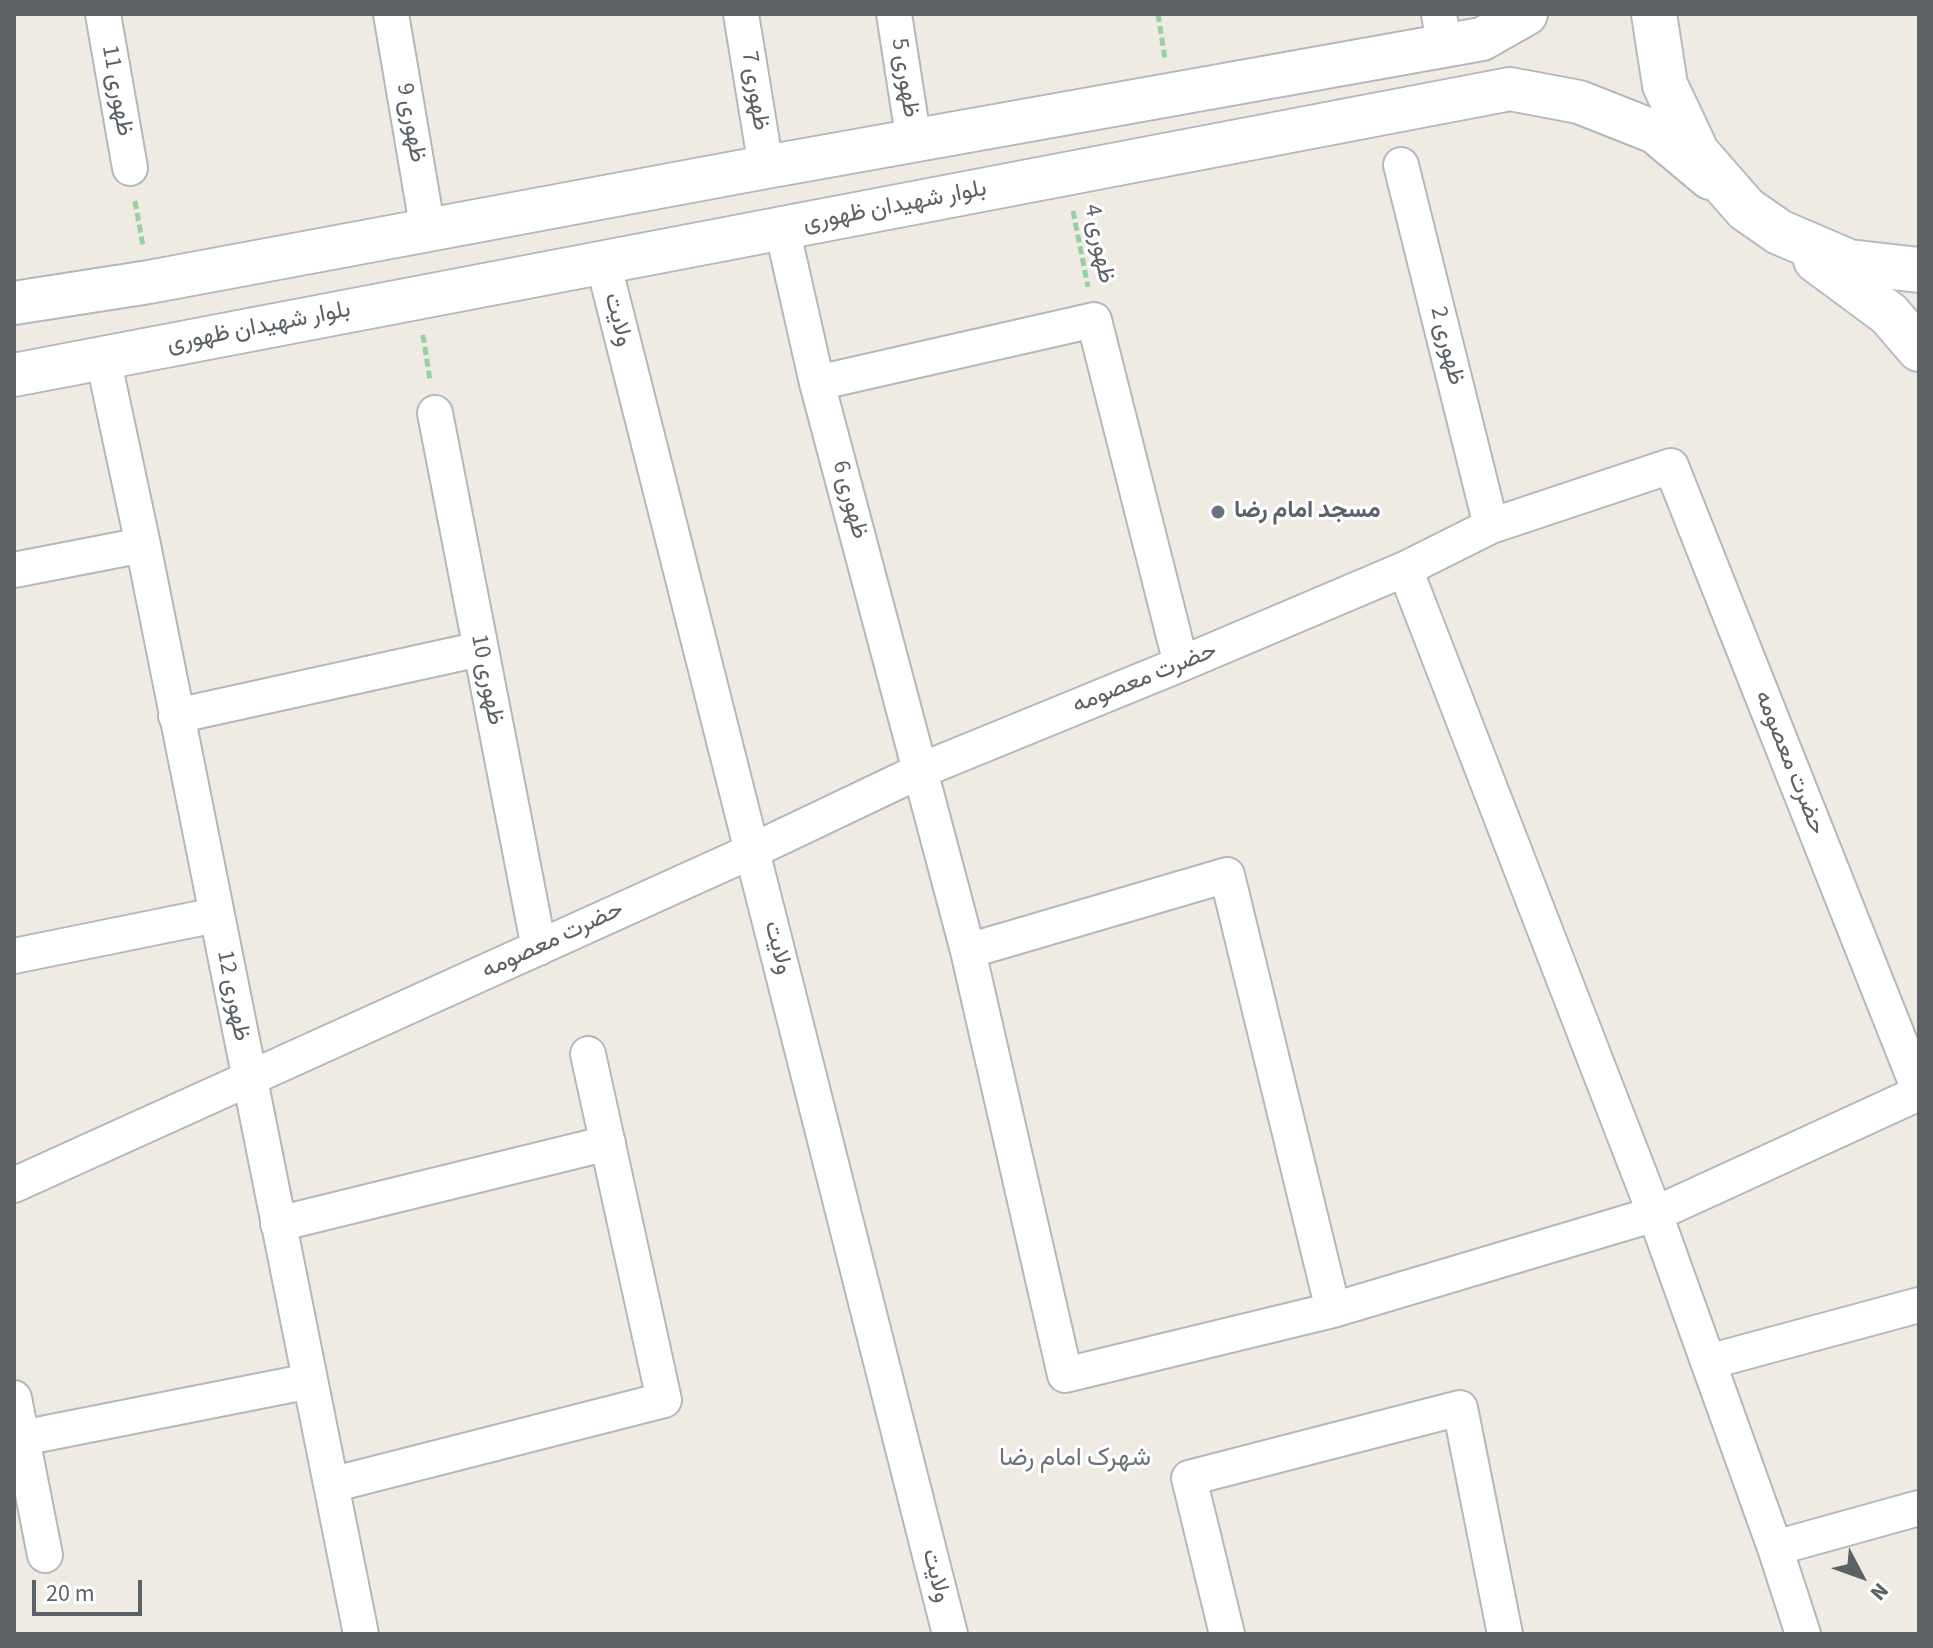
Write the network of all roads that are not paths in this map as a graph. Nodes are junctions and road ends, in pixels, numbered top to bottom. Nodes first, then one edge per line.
1 (103, 14) edge
2 (391, 14) edge
3 (741, 14) edge
4 (894, 14) edge
5 (1526, 14) edge
6 (1654, 14) edge
7 (1455, 33) edge
8 (1493, 92) junction
9 (914, 142) junction
10 (1401, 165) dead end
11 (766, 167) junction
12 (130, 168) road end
13 (1762, 221) junction
14 (782, 228) junction
15 (428, 231) junction
16 (603, 262) junction
17 (1919, 270) edge
18 (14, 303) edge
19 (1919, 349) edge
20 (103, 358) junction
21 (14, 375) edge
22 (817, 383) junction
23 (435, 413) road end
24 (1491, 526) junction
25 (143, 545) junction
26 (1405, 569) junction
27 (14, 570) edge
28 (480, 649) junction
29 (1181, 664) junction
30 (176, 716) junction
31 (922, 770) junction
32 (752, 851) junction
33 (216, 915) junction
34 (539, 948) junction
35 (968, 951) junction
36 (14, 956) edge
37 (588, 1054) dead end
38 (249, 1080) junction
39 (1919, 1091) edge
40 (608, 1143) junction
41 (14, 1185) edge
42 (1655, 1214) junction
43 (278, 1224) junction
44 (1919, 1305) edge
45 (1333, 1310) junction
46 (1708, 1362) junction
47 (310, 1381) junction
48 (14, 1398) edge
49 (22, 1438) junction
50 (331, 1485) junction
51 (1919, 1508) edge
52 (1775, 1548) junction
53 (45, 1555) dead end
54 (361, 1634) edge
55 (950, 1634) edge
56 (1227, 1634) edge
57 (1505, 1634) edge
58 (1803, 1634) edge

1 - 12 street, ظهوری 11
2 - 15 street, ظهوری 9
3 - 11 street, ظهوری 7
4 - 9 street, ظهوری 5
5 - 7 street
6 - 13 main road
7 - 8 street
7 - 9 street
8 - 13 street, بلوار شهیدان ظهوری
8 - 14 street, بلوار شهیدان ظهوری
9 - 11 street
10 - 24 street, ظهوری 2
11 - 15 street
13 - 17 main road
13 - 19 main road
14 - 16 street, بلوار شهیدان ظهوری
14 - 22 street, ظهوری 6
15 - 18 street
16 - 20 street, بلوار شهیدان ظهوری
16 - 32 street, ولایت
20 - 21 street, بلوار شهیدان ظهوری
20 - 25 street, ظهوری 12
22 - 29 street
22 - 31 street, ظهوری 6
23 - 28 street, ظهوری 10
24 - 26 street, حضرت معصومه
24 - 39 street, حضرت معصومه
25 - 27 street
25 - 30 street, ظهوری 12
26 - 29 street, حضرت معصومه
26 - 42 street
28 - 30 street
28 - 34 street, ظهوری 10
29 - 31 street, حضرت معصومه
30 - 33 street, ظهوری 12
31 - 32 street, حضرت معصومه
31 - 35 street, ظهوری 6
32 - 34 street, حضرت معصومه
32 - 55 street, ولایت
33 - 36 street
33 - 38 street, ظهوری 12
34 - 38 street, حضرت معصومه
35 - 45 street, ظهوری 6
35 - 45 street
37 - 40 street
38 - 41 street, حضرت معصومه
38 - 43 street, ظهوری 12
39 - 42 street
40 - 43 street
40 - 50 street
42 - 45 street
42 - 46 street
43 - 47 street, ظهوری 12
44 - 46 street
46 - 52 street
47 - 49 street
47 - 50 street, ظهوری 12
48 - 49 street
49 - 53 street
50 - 54 street, ظهوری 12
51 - 52 street
52 - 58 street
56 - 57 street

